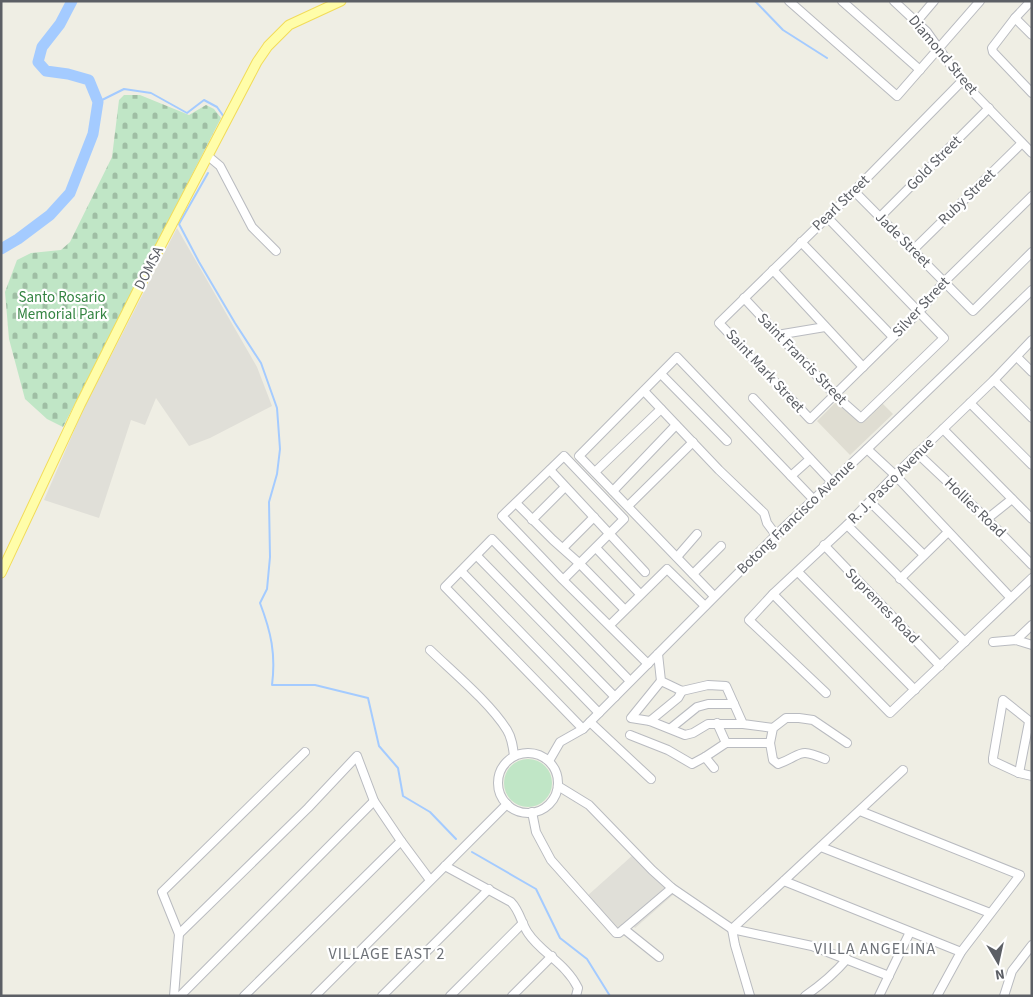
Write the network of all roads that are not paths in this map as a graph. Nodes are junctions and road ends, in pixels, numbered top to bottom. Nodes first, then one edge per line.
1 (341, 1) edge
2 (789, 1) edge
3 (842, 1) edge
4 (894, 1) edge
5 (934, 1) edge
6 (980, 1) edge
7 (1031, 1) edge
8 (1015, 18) junction
9 (917, 21) junction
10 (1032, 35) edge
11 (939, 49) junction
12 (920, 70) junction
13 (962, 81) junction
14 (1032, 93) edge
15 (989, 108) junction
16 (1022, 143) junction
17 (1032, 153) edge
18 (208, 156) junction
19 (854, 191) junction
20 (1032, 196) edge
21 (827, 217) junction
22 (880, 217) junction
23 (801, 242) junction
24 (913, 250) junction
25 (276, 251) dead end
26 (1032, 252) edge
27 (773, 270) junction
28 (944, 282) junction
29 (1032, 290) edge
30 (744, 298) junction
31 (919, 312) junction
32 (719, 323) joint
33 (825, 327) junction
34 (777, 334) junction
35 (893, 337) junction
36 (1032, 340) edge
37 (1017, 357) junction
38 (862, 367) junction
39 (1032, 372) edge
40 (661, 374) junction
41 (994, 380) junction
42 (644, 391) junction
43 (835, 395) junction
44 (753, 398) dead end
45 (970, 403) junction
46 (661, 409) junction
47 (1032, 418) edge
48 (810, 419) joint
49 (676, 425) junction
50 (943, 429) junction
51 (727, 441) dead end
52 (693, 442) junction
53 (867, 449) junction
54 (918, 452) junction
55 (810, 459) junction
56 (1032, 466) edge
57 (550, 470) junction
58 (595, 472) junction
59 (895, 475) junction
60 (791, 476) junction
61 (832, 482) junction
62 (565, 487) junction
63 (613, 491) junction
64 (1012, 499) junction
65 (814, 500) junction
66 (870, 502) junction
67 (516, 503) junction
68 (628, 506) junction
69 (594, 517) junction
70 (987, 519) junction
71 (1032, 519) edge
72 (532, 520) junction
73 (846, 525) junction
74 (948, 532) junction
75 (610, 534) junction
76 (697, 534) dead end
77 (776, 534) junction
78 (824, 545) junction
79 (721, 546) dead end
80 (563, 548) junction
81 (596, 548) junction
82 (924, 555) junction
83 (477, 556) junction
84 (676, 557) junction
85 (580, 564) junction
86 (1032, 565) edge
87 (461, 571) junction
88 (645, 572) dead end
89 (798, 572) junction
90 (1, 573) edge
91 (693, 574) junction
92 (1032, 578) edge
93 (900, 579) junction
94 (563, 580) junction
95 (640, 594) junction
96 (773, 594) junction
97 (714, 596) junction
98 (1010, 597) junction
99 (704, 606) junction
100 (624, 609) junction
101 (610, 624) junction
102 (1032, 625) edge
103 (1016, 640) junction
104 (965, 642) junction
105 (994, 642) dead end
106 (1032, 644) edge
107 (430, 650) dead end
108 (658, 654) junction
109 (648, 664) junction
110 (940, 666) junction
111 (630, 681) junction
112 (661, 681) junction
113 (915, 690) junction
114 (682, 692) junction
115 (826, 693) dead end
116 (615, 697) junction
117 (734, 704) junction
118 (599, 713) junction
119 (650, 721) junction
120 (590, 722) junction
121 (1030, 722) edge
122 (717, 723) junction
123 (743, 724) junction
124 (671, 728) junction
125 (773, 728) junction
126 (583, 729) junction
127 (630, 735) dead end
128 (726, 743) junction
129 (770, 743) junction
130 (847, 743) dead end
131 (304, 752) dead end
132 (514, 756) junction
133 (705, 756) junction
134 (825, 759) dead end
135 (549, 761) junction
136 (714, 768) dead end
137 (903, 770) dead end
138 (1019, 773) junction
139 (1032, 776) edge
140 (651, 779) dead end
141 (558, 786) junction
142 (374, 801) junction
143 (507, 804) junction
144 (860, 811) junction
145 (532, 812) junction
146 (400, 841) junction
147 (821, 847) junction
148 (445, 866) junction
149 (430, 880) junction
150 (784, 881) junction
151 (672, 888) junction
152 (489, 889) junction
153 (990, 913) junction
154 (523, 923) junction
155 (624, 928) junction
156 (732, 929) junction
157 (910, 932) junction
158 (178, 934) junction
159 (1032, 945) edge
160 (961, 952) junction
161 (552, 956) junction
162 (658, 958) dead end
163 (847, 959) junction
164 (890, 976) junction
165 (174, 996) edge
166 (180, 996) edge
167 (244, 996) edge
168 (315, 996) edge
169 (382, 996) edge
170 (450, 996) edge
171 (512, 996) edge
172 (576, 996) edge
173 (750, 996) edge
174 (804, 996) edge
175 (879, 996) edge
176 (938, 996) edge
177 (1004, 996) edge

1 - 18 main road, DOMSA
2 - 12 street
3 - 12 street
4 - 9 street, Diamond Street
5 - 9 street
6 - 11 street
7 - 8 street
8 - 10 street
8 - 14 street
9 - 11 street, Diamond Street
11 - 12 street
11 - 13 street, Diamond Street
13 - 15 street, Diamond Street
13 - 19 street, Pearl Street
15 - 16 street, Diamond Street
15 - 22 street, Gold Street
16 - 17 street, Diamond Street
16 - 24 street, Ruby Street
18 - 25 street
18 - 90 main road, DOMSA
19 - 21 street, Pearl Street
19 - 22 street, Jade Street
20 - 28 street, Silver Street
21 - 23 street, Pearl Street
21 - 31 street
22 - 24 street, Jade Street
23 - 27 street, Pearl Street
23 - 35 street
24 - 28 street, Jade Street
26 - 28 street, Jade Street
27 - 30 street, Pearl Street
27 - 33 street
28 - 31 street, Silver Street
29 - 53 street, Botong Francisco Avenue
30 - 32 street, Pearl Street
30 - 34 street, Saint Francis Street
31 - 35 street, Silver Street
31 - 43 street, Saint Francis Street
32 - 48 street, Saint Mark Street
33 - 34 street
33 - 38 street
34 - 43 street, Saint Francis Street
35 - 38 street, Silver Street
36 - 37 street, R. J. Pasco Avenue
37 - 39 street
37 - 41 street, R. J. Pasco Avenue
38 - 43 street, Silver Street
40 - 42 street
40 - 51 street
40 - 60 street
41 - 45 street, R. J. Pasco Avenue
41 - 47 street
42 - 46 street
42 - 58 street
43 - 48 street, Silver Street
44 - 55 street
45 - 50 street, R. J. Pasco Avenue
45 - 56 street
46 - 49 street
46 - 58 street
49 - 52 street
49 - 63 street
50 - 54 street, R. J. Pasco Avenue
50 - 64 street
52 - 68 street
52 - 77 street
53 - 59 street
53 - 61 street, Botong Francisco Avenue
54 - 59 street, R. J. Pasco Avenue
54 - 70 street, Hollies Road
55 - 60 street
55 - 61 street
57 - 62 street
57 - 67 street
57 - 75 street
58 - 63 street
59 - 66 street, R. J. Pasco Avenue
59 - 74 street
60 - 65 street
61 - 65 street, Botong Francisco Avenue
62 - 69 street
62 - 72 street
63 - 68 street
64 - 70 street
64 - 71 street
65 - 77 street, Botong Francisco Avenue
66 - 73 street, R. J. Pasco Avenue
66 - 82 street
67 - 72 street
67 - 94 street
68 - 84 street
69 - 75 street
69 - 80 street
70 - 86 street, Hollies Road
72 - 80 street
73 - 78 street, R. J. Pasco Avenue
73 - 93 street
74 - 82 street
74 - 98 street
75 - 81 street
75 - 88 street
76 - 84 street
77 - 97 street, Botong Francisco Avenue
78 - 89 street, R. J. Pasco Avenue
78 - 110 street, Supremes Road
79 - 91 street
80 - 85 street
81 - 85 street
81 - 95 street
82 - 93 street
83 - 87 street
83 - 111 street
83 - 116 street
84 - 91 street
85 - 94 street
85 - 100 street
87 - 118 street
87 - 126 street
89 - 96 street, R. J. Pasco Avenue
89 - 113 street
91 - 97 street
92 - 98 street
93 - 104 street
94 - 101 street
95 - 99 street
95 - 100 street
96 - 113 street
96 - 115 street, R. J. Pasco Avenue
97 - 99 street, Botong Francisco Avenue
98 - 104 street
99 - 108 street, Botong Francisco Avenue
100 - 101 street
101 - 109 street
102 - 103 street
103 - 105 street
103 - 106 street
104 - 110 street
107 - 132 street
108 - 109 street, Botong Francisco Avenue
108 - 112 street
109 - 111 street, Botong Francisco Avenue
110 - 113 street
111 - 116 street, Botong Francisco Avenue
112 - 114 street
112 - 119 street
114 - 117 street
114 - 119 street
116 - 118 street, Botong Francisco Avenue
117 - 123 street
117 - 124 street
118 - 120 street, Botong Francisco Avenue
119 - 124 street
120 - 126 street, Botong Francisco Avenue
120 - 140 street
121 - 138 street
121 - 138 street
122 - 123 street
122 - 124 street
122 - 128 street
123 - 125 street
125 - 129 street
125 - 130 street
126 - 135 street, Botong Francisco Avenue
127 - 133 street
128 - 129 street
128 - 133 street
129 - 134 street
131 - 158 street
132 - 135 street
132 - 143 street
133 - 136 street
135 - 141 street
137 - 144 street
138 - 139 street
141 - 145 street
141 - 151 street
142 - 146 street
142 - 158 street
142 - 166 street
143 - 145 street
143 - 148 street
144 - 147 street
144 - 153 street
145 - 155 street
146 - 149 street
146 - 167 street
147 - 150 street
147 - 153 street
148 - 149 street
148 - 152 street
149 - 168 street
150 - 156 street
150 - 157 street
151 - 155 street
151 - 156 street
152 - 154 street
152 - 169 street
153 - 160 street
154 - 161 street
154 - 170 street
155 - 162 street
156 - 163 street
156 - 173 street
157 - 160 street
157 - 164 street
158 - 165 street
159 - 177 street
160 - 176 street
161 - 171 street
161 - 172 street
163 - 164 street
163 - 174 street
164 - 175 street

